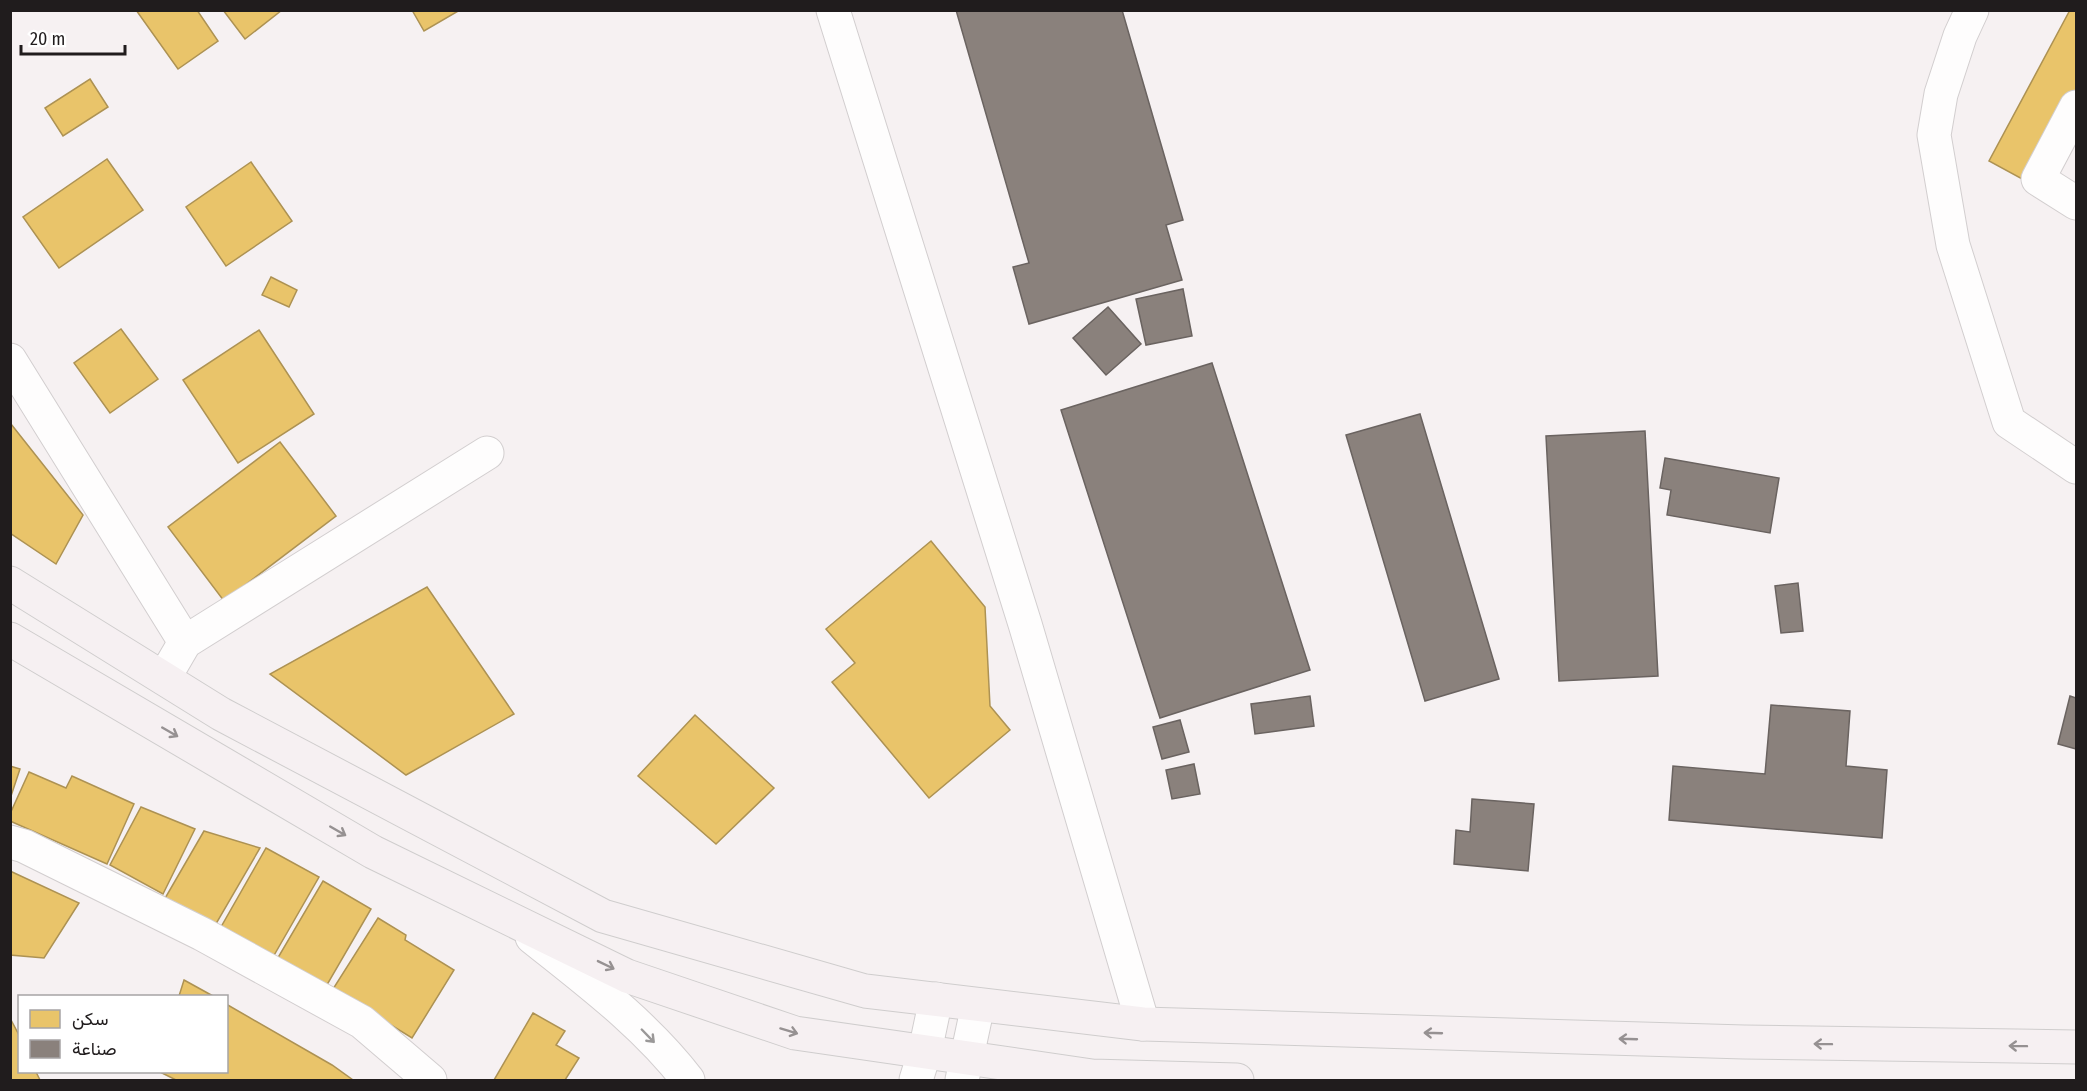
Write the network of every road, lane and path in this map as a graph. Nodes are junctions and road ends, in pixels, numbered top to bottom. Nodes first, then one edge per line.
1 (833, 10) edge
2 (1972, 10) edge
3 (2076, 107) edge
4 (2076, 203) edge
5 (10, 360) edge
6 (487, 453) dead end
7 (2076, 466) edge
8 (10, 583) edge
9 (10, 639) edge
10 (185, 642) junction
11 (10, 666) edge
12 (164, 678) junction
13 (139, 714) junction
14 (10, 842) edge
15 (507, 917) junction
16 (936, 999) junction
17 (978, 1005) junction
18 (1143, 1024) junction
19 (2076, 1047) edge
20 (920, 1066) edge
21 (964, 1069) edge
22 (430, 1080) edge
23 (688, 1080) edge
24 (1237, 1080) edge

1 - 18 street
2 - 7 street
3 - 4 street
5 - 10 street
6 - 10 street
8 - 12 main road
9 - 13 main road
10 - 12 street
11 - 13 main road
12 - 16 main road
13 -> 15 main road
14 - 22 street
15 -> 20 main road
15 -> 23 street
16 - 17 main road
16 - 20 street
17 - 18 main road
17 - 21 street
19 -> 18 main road
20 - 21 main road
21 - 24 main road

